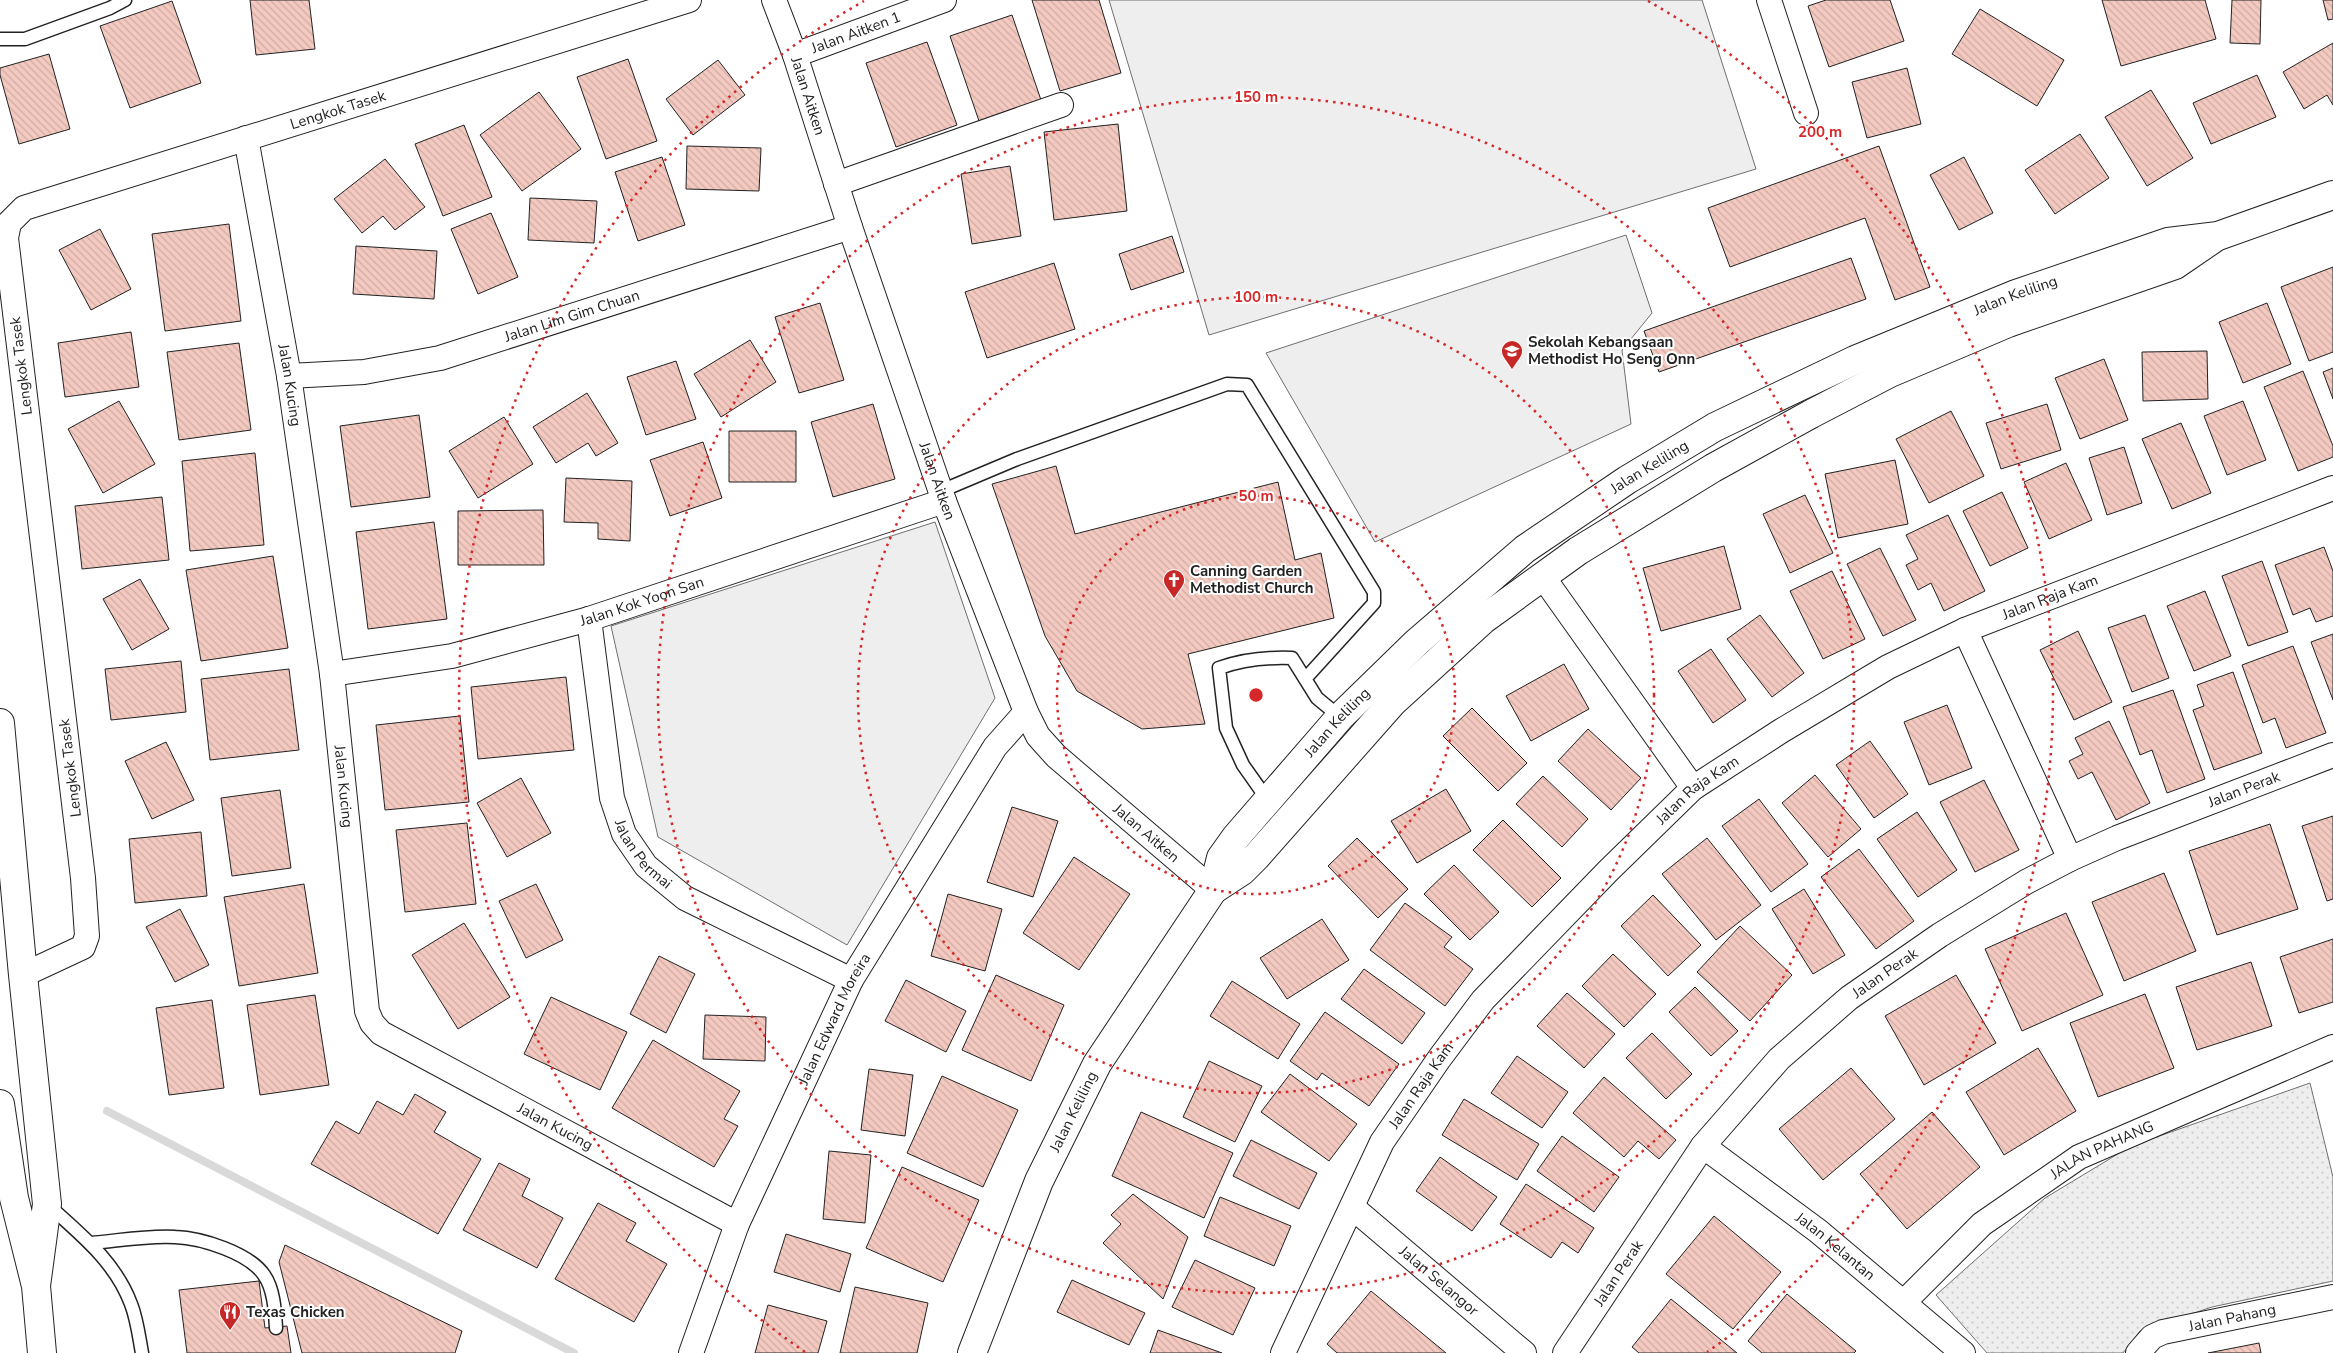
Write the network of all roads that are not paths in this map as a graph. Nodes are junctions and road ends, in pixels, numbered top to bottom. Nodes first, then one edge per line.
1 (125, 0) edge
2 (689, 0) edge
3 (774, 0) edge
4 (944, 0) edge
5 (1769, 0) edge
6 (0, 39) edge
7 (795, 55) junction
8 (1061, 105) dead end
9 (1806, 112) dead end
10 (246, 138) junction
11 (836, 184) junction
12 (2333, 195) edge
13 (850, 227) junction
14 (2218, 236) junction
15 (289, 376) junction
16 (2333, 488) edge
17 (942, 496) junction
18 (1542, 577) junction
19 (589, 619) junction
20 (1965, 630) junction
21 (332, 674) junction
22 (1305, 679) junction
23 (1026, 712) junction
24 (1340, 717) junction
25 (0, 723) edge
26 (2333, 755) edge
27 (1693, 788) junction
28 (1267, 799) junction
29 (2070, 859) junction
30 (1213, 890) junction
31 (23, 975) junction
32 (851, 980) junction
33 (2333, 1047) edge
34 (0, 1104) edge
35 (1703, 1146) junction
36 (46, 1204) junction
37 (1352, 1207) junction
38 (737, 1224) junction
39 (91, 1244) junction
40 (36, 1286) junction
41 (2333, 1297) edge
42 (1904, 1302) junction
43 (276, 1328) dead end
44 (42, 1353) edge
45 (142, 1353) edge
46 (691, 1353) edge
47 (972, 1353) edge
48 (1283, 1353) edge
49 (1524, 1353) edge
50 (1565, 1353) edge
51 (1963, 1353) edge
52 (2138, 1353) edge

1 - 6 lane
2 - 10 street, Lengkok Tasek
3 - 7 street, Jalan Aitken
4 - 7 street, Jalan Aitken 1
5 - 9 street
7 - 11 street, Jalan Aitken
8 - 11 street
10 - 15 street, Jalan Kucing
10 - 31 street, Lengkok Tasek
11 - 13 street, Jalan Aitken
12 - 14 main road, Jalan Keliling
13 - 15 street, Jalan Lim Gim Chuan
13 - 17 street, Jalan Aitken
14 - 18 main road, Jalan Keliling
14 - 24 main road, Jalan Keliling
15 - 21 street, Jalan Kucing
16 - 20 street, Jalan Raja Kam
17 - 19 street, Jalan Kok Yoon San
17 - 22 lane
17 - 23 street, Jalan Aitken
18 - 27 street
18 - 30 main road, Jalan Keliling
19 - 21 street, Jalan Kok Yoon San
19 - 32 street, Jalan Permai
20 - 27 street, Jalan Raja Kam
20 - 29 street
21 - 38 street, Jalan Kucing
22 - 24 lane
22 - 28 lane
23 - 30 street, Jalan Aitken
23 - 32 street, Jalan Edward Moreira
24 - 28 main road, Jalan Keliling
25 - 31 main road
26 - 29 street, Jalan Perak
27 - 37 street, Jalan Raja Kam
28 - 30 main road, Jalan Keliling
29 - 35 street, Jalan Perak
30 - 47 main road, Jalan Keliling
31 - 36 main road
32 - 38 street, Jalan Edward Moreira
33 - 42 street, JALAN PAHANG
34 - 40 main road
35 - 42 street, Jalan Kelantan
35 - 50 street, Jalan Perak
36 - 39 lane
36 - 40 main road
37 - 48 street, Jalan Raja Kam
37 - 49 street, Jalan Selangor
38 - 46 street, Jalan Edward Moreira
39 - 43 lane
39 - 45 lane
40 - 44 main road
41 - 52 street, Jalan Pahang
42 - 51 street, Jalan Kelantan

